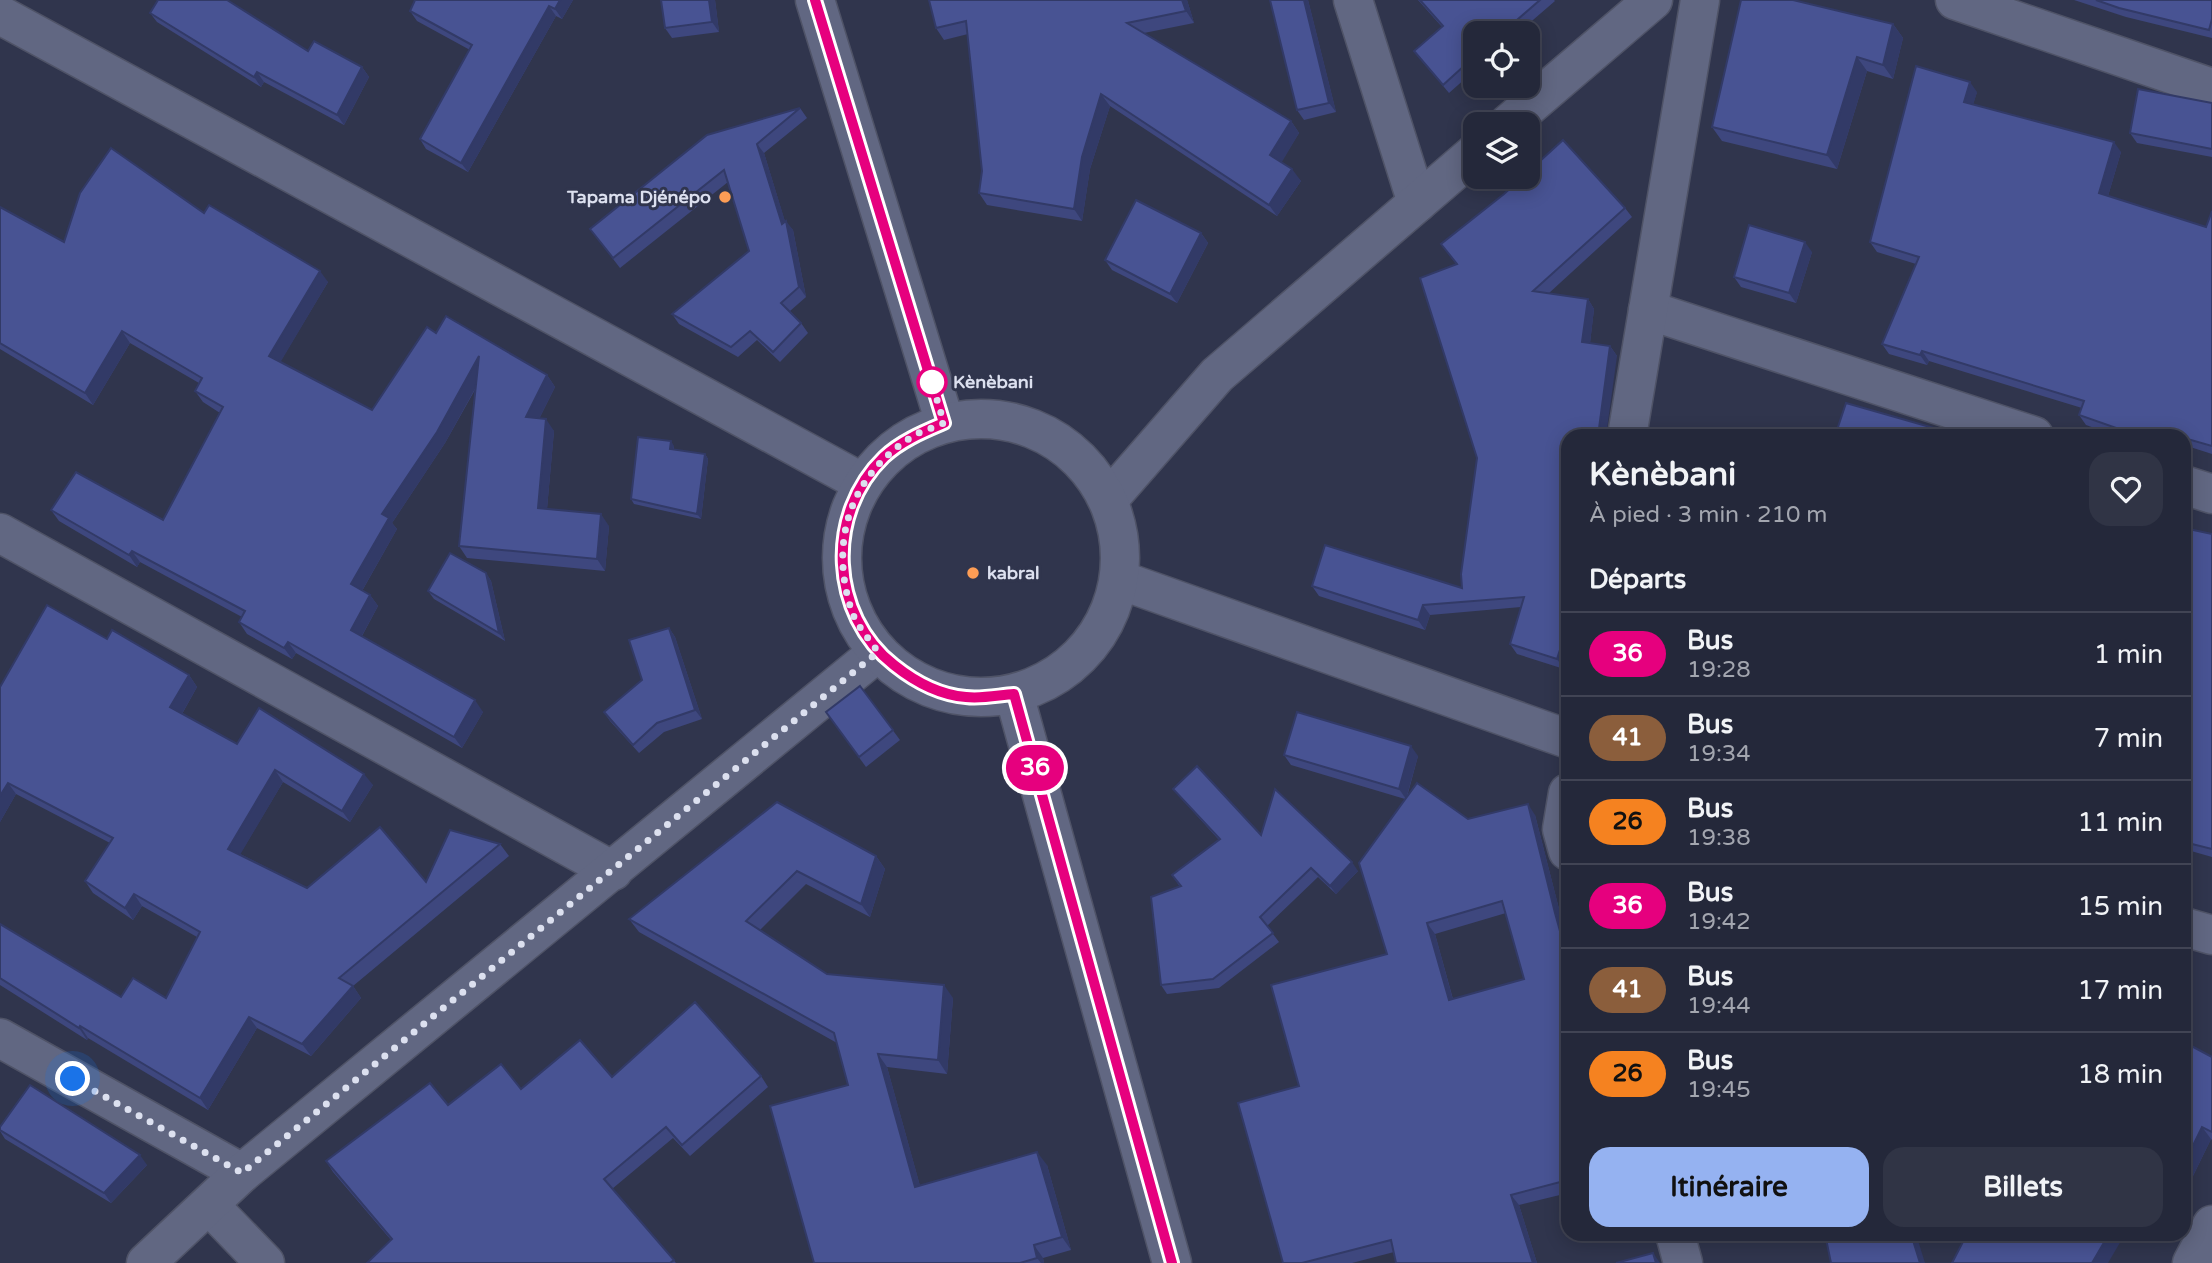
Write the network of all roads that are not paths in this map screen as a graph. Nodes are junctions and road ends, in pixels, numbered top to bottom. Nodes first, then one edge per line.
1 (815, 0) edge
2 (1353, 0) edge
3 (1653, 0) edge
4 (1700, 0) edge
5 (1955, 0) edge
6 (0, 15) edge
7 (2212, 88) edge
8 (1522, 112) edge
9 (1463, 163) edge
10 (1417, 203) junction
11 (1648, 310) junction
12 (944, 423) junction
13 (1628, 429) edge
14 (2013, 429) edge
15 (863, 484) junction
16 (2191, 487) edge
17 (2212, 494) edge
18 (1108, 500) junction
19 (0, 533) edge
20 (1120, 580) junction
21 (878, 652) junction
22 (1014, 694) junction
23 (1561, 737) edge
24 (613, 871) junction
25 (2191, 929) edge
26 (2212, 935) edge
27 (0, 1038) edge
28 (242, 1173) junction
29 (209, 1205) junction
30 (2212, 1224) edge
31 (1677, 1241) edge
32 (146, 1263) edge
33 (265, 1263) edge
34 (1172, 1263) edge
35 (1683, 1263) edge
36 (2192, 1263) edge

1 - 12 street
2 - 10 street
3 - 8 street
4 - 11 street
5 - 7 street
6 - 15 street
9 - 10 street
10 - 18 street
11 - 13 street
11 - 14 street
12 - 15 street
12 - 18 street
15 - 21 street
16 - 17 street
18 - 20 street
19 - 24 street
20 - 22 street
20 - 23 street
21 - 22 street
21 - 24 street
22 - 34 street
24 - 28 street
25 - 26 street
27 - 28 street
28 - 29 street
29 - 32 street
29 - 33 street
30 - 36 street
31 - 35 street

